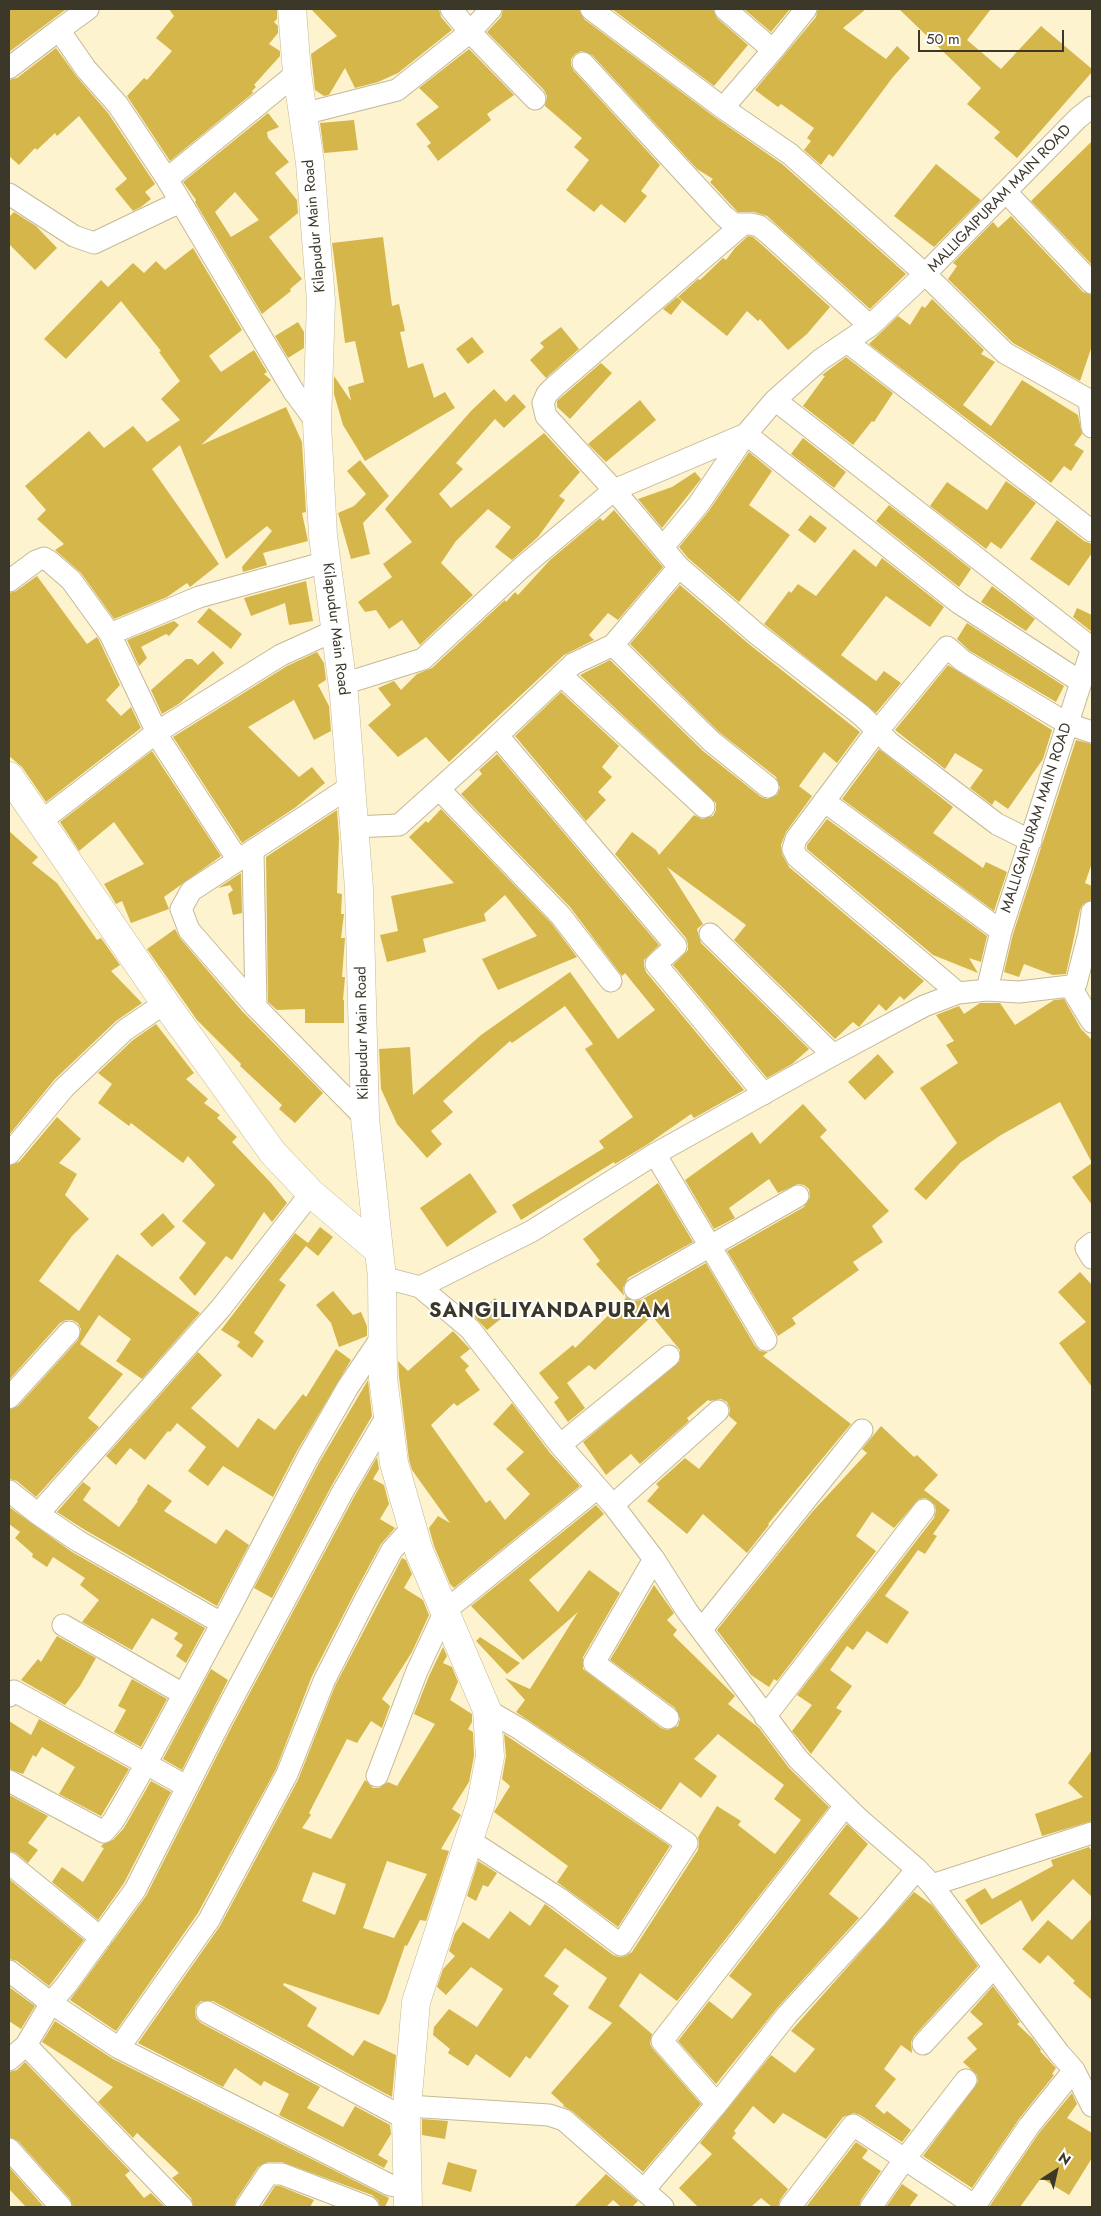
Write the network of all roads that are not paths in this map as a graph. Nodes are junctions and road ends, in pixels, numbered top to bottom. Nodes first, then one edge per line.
1 (88, 9) edge
2 (292, 9) edge
3 (451, 9) edge
4 (491, 9) edge
5 (591, 9) edge
6 (725, 9) edge
7 (806, 9) edge
8 (59, 30) junction
9 (470, 32) junction
10 (773, 50) junction
11 (583, 63) dead end
12 (9, 68) edge
13 (297, 73) junction
14 (535, 98) dead end
15 (723, 108) junction
16 (1092, 108) edge
17 (303, 114) junction
18 (167, 179) junction
19 (1006, 192) junction
20 (9, 194) edge
21 (180, 202) junction
22 (742, 225) junction
23 (925, 274) junction
24 (1092, 283) edge
25 (870, 326) junction
26 (847, 342) junction
27 (775, 400) junction
28 (317, 423) junction
29 (1092, 427) edge
30 (746, 434) junction
31 (614, 490) junction
32 (1092, 530) edge
33 (663, 547) junction
34 (326, 562) junction
35 (679, 567) junction
36 (9, 581) edge
37 (336, 630) junction
38 (110, 634) junction
39 (613, 645) junction
40 (1092, 648) edge
41 (562, 675) junction
42 (1081, 682) junction
43 (343, 684) junction
44 (1068, 724) junction
45 (878, 731) junction
46 (157, 732) junction
47 (1092, 732) edge
48 (498, 736) junction
49 (9, 776) edge
50 (351, 786) junction
51 (768, 787) dead end
52 (439, 789) junction
53 (824, 801) junction
54 (704, 807) dead end
55 (40, 822) junction
56 (354, 827) junction
57 (1031, 841) junction
58 (246, 855) junction
59 (1092, 912) edge
60 (1001, 931) junction
61 (710, 934) dead end
62 (611, 981) dead end
63 (1079, 986) edge
64 (987, 990) junction
65 (958, 993) junction
66 (165, 1003) junction
67 (256, 1007) junction
68 (1092, 1022) edge
69 (834, 1055) junction
70 (764, 1094) junction
71 (365, 1118) junction
72 (9, 1154) edge
73 (655, 1154) junction
74 (311, 1193) junction
75 (798, 1196) dead end
76 (1092, 1244) edge
77 (710, 1246) junction
78 (379, 1251) junction
79 (1092, 1258) edge
80 (382, 1277) junction
81 (420, 1288) junction
82 (635, 1289) dead end
83 (69, 1332) dead end
84 (381, 1338) junction
85 (766, 1340) dead end
86 (669, 1356) dead end
87 (9, 1398) edge
88 (718, 1411) dead end
89 (387, 1416) junction
90 (862, 1430) dead end
91 (560, 1445) junction
92 (597, 1488) junction
93 (9, 1491) edge
94 (613, 1505) junction
95 (924, 1510) dead end
96 (38, 1514) junction
97 (411, 1529) junction
98 (654, 1559) junction
99 (445, 1611) junction
100 (221, 1623) junction
101 (63, 1624) dead end
102 (701, 1630) junction
103 (183, 1694) junction
104 (9, 1696) edge
105 (486, 1710) junction
106 (765, 1717) junction
107 (668, 1718) dead end
108 (146, 1764) junction
109 (377, 1776) dead end
110 (9, 1782) edge
111 (186, 1786) junction
112 (845, 1806) junction
113 (1092, 1832) edge
114 (469, 1840) junction
115 (9, 1863) edge
116 (917, 1869) junction
117 (932, 1885) junction
118 (101, 1938) junction
119 (994, 1967) junction
120 (9, 1971) edge
121 (51, 2003) junction
122 (207, 2012) dead end
123 (923, 2044) dead end
124 (26, 2045) junction
125 (119, 2048) junction
126 (9, 2060) edge
127 (1074, 2070) junction
128 (966, 2080) dead end
129 (717, 2104) junction
130 (1092, 2106) edge
131 (407, 2113) junction
132 (9, 2149) edge
133 (904, 2160) junction
134 (644, 2190) junction
135 (408, 2198) edge
136 (61, 2207) edge
137 (182, 2207) edge
138 (246, 2207) edge
139 (368, 2207) edge
140 (663, 2207) edge
141 (790, 2207) edge
142 (871, 2207) edge
143 (975, 2207) edge

1 - 8 street
2 - 13 main road, Kilapudur Main Road
3 - 9 street
4 - 9 street
5 - 15 street
6 - 10 street
7 - 10 street
8 - 12 street
8 - 18 street
9 - 14 street
9 - 17 street
10 - 15 street
11 - 22 street
13 - 17 main road, Kilapudur Main Road
13 - 18 street
15 - 23 street
16 - 19 street, MALLIGAIPURAM MAIN ROAD
17 - 28 main road, Kilapudur Main Road
18 - 21 street
19 - 23 street, MALLIGAIPURAM MAIN ROAD
19 - 24 street
20 - 21 street
21 - 28 street
22 - 25 street
22 - 31 street
23 - 25 street
23 - 29 street, MALLIGAIPURAM MAIN ROAD
25 - 26 street
26 - 27 street
26 - 32 street
27 - 30 street
27 - 40 street
28 - 34 main road, Kilapudur Main Road
30 - 31 street
30 - 33 street
30 - 42 street
31 - 33 street
31 - 43 street
33 - 35 street
34 - 37 main road, Kilapudur Main Road
34 - 38 street
35 - 39 street
35 - 45 street
36 - 38 street
37 - 43 main road, Kilapudur Main Road
37 - 46 street
38 - 46 street
39 - 41 street
39 - 51 street
40 - 42 street, MALLIGAIPURAM MAIN ROAD
41 - 48 street
41 - 54 street
42 - 44 street, MALLIGAIPURAM MAIN ROAD
43 - 50 main road, Kilapudur Main Road
44 - 45 street
44 - 47 street
44 - 57 street, MALLIGAIPURAM MAIN ROAD
45 - 53 street
45 - 57 street
46 - 55 street
46 - 58 street
48 - 52 street
48 - 70 street
49 - 55 main road
50 - 56 main road, Kilapudur Main Road
50 - 58 street
52 - 56 street
52 - 62 street
53 - 60 street
53 - 65 street
55 - 66 main road
56 - 71 main road, Kilapudur Main Road
57 - 60 street, MALLIGAIPURAM MAIN ROAD
58 - 67 street
58 - 67 street
59 - 63 street
60 - 64 street, MALLIGAIPURAM MAIN ROAD
61 - 69 street
63 - 64 street
63 - 68 street
64 - 65 street
65 - 69 street
66 - 72 street
66 - 74 main road
67 - 71 street
69 - 70 street
70 - 73 street
71 - 78 main road, Kilapudur Main Road
73 - 77 street
73 - 81 street
74 - 78 main road
74 - 96 street
75 - 77 street
76 - 79 street
77 - 82 street
77 - 85 street
78 - 80 main road, Kilapudur Main Road
80 - 81 street
80 - 84 main road, Kilapudur Main Road
81 - 91 street
83 - 87 street
84 - 89 main road, Kilapudur Main Road
84 - 100 street
86 - 91 street
88 - 94 street
89 - 97 main road, Kilapudur Main Road
89 - 111 street
90 - 102 street
91 - 92 street
92 - 94 street
92 - 99 street
93 - 96 street
94 - 98 street
95 - 106 street
96 - 100 street
97 - 99 main road, Kilapudur Main Road
97 - 125 street
98 - 102 street
98 - 107 street
99 - 105 main road, Kilapudur Main Road
99 - 109 street
100 - 103 street
101 - 103 street
102 - 106 street
103 - 108 street
104 - 108 street
105 - 114 main road, Kilapudur Main Road
105 - 114 street
106 - 112 street
108 - 110 street
108 - 111 street
111 - 118 street
112 - 116 street
112 - 129 street
113 - 117 street
114 - 131 main road, Kilapudur Main Road
115 - 118 street
116 - 117 street
116 - 129 street
117 - 119 street
118 - 121 street
119 - 123 street
119 - 127 street
120 - 121 street
121 - 124 street
121 - 125 street
122 - 131 street
124 - 126 street
124 - 137 street
125 - 135 street
127 - 130 street
127 - 143 street
128 - 133 street
129 - 134 street
131 - 134 street
131 - 135 main road, Kilapudur Main Road
132 - 136 street
133 - 141 street
133 - 142 street
133 - 143 street
134 - 140 street
138 - 139 street

